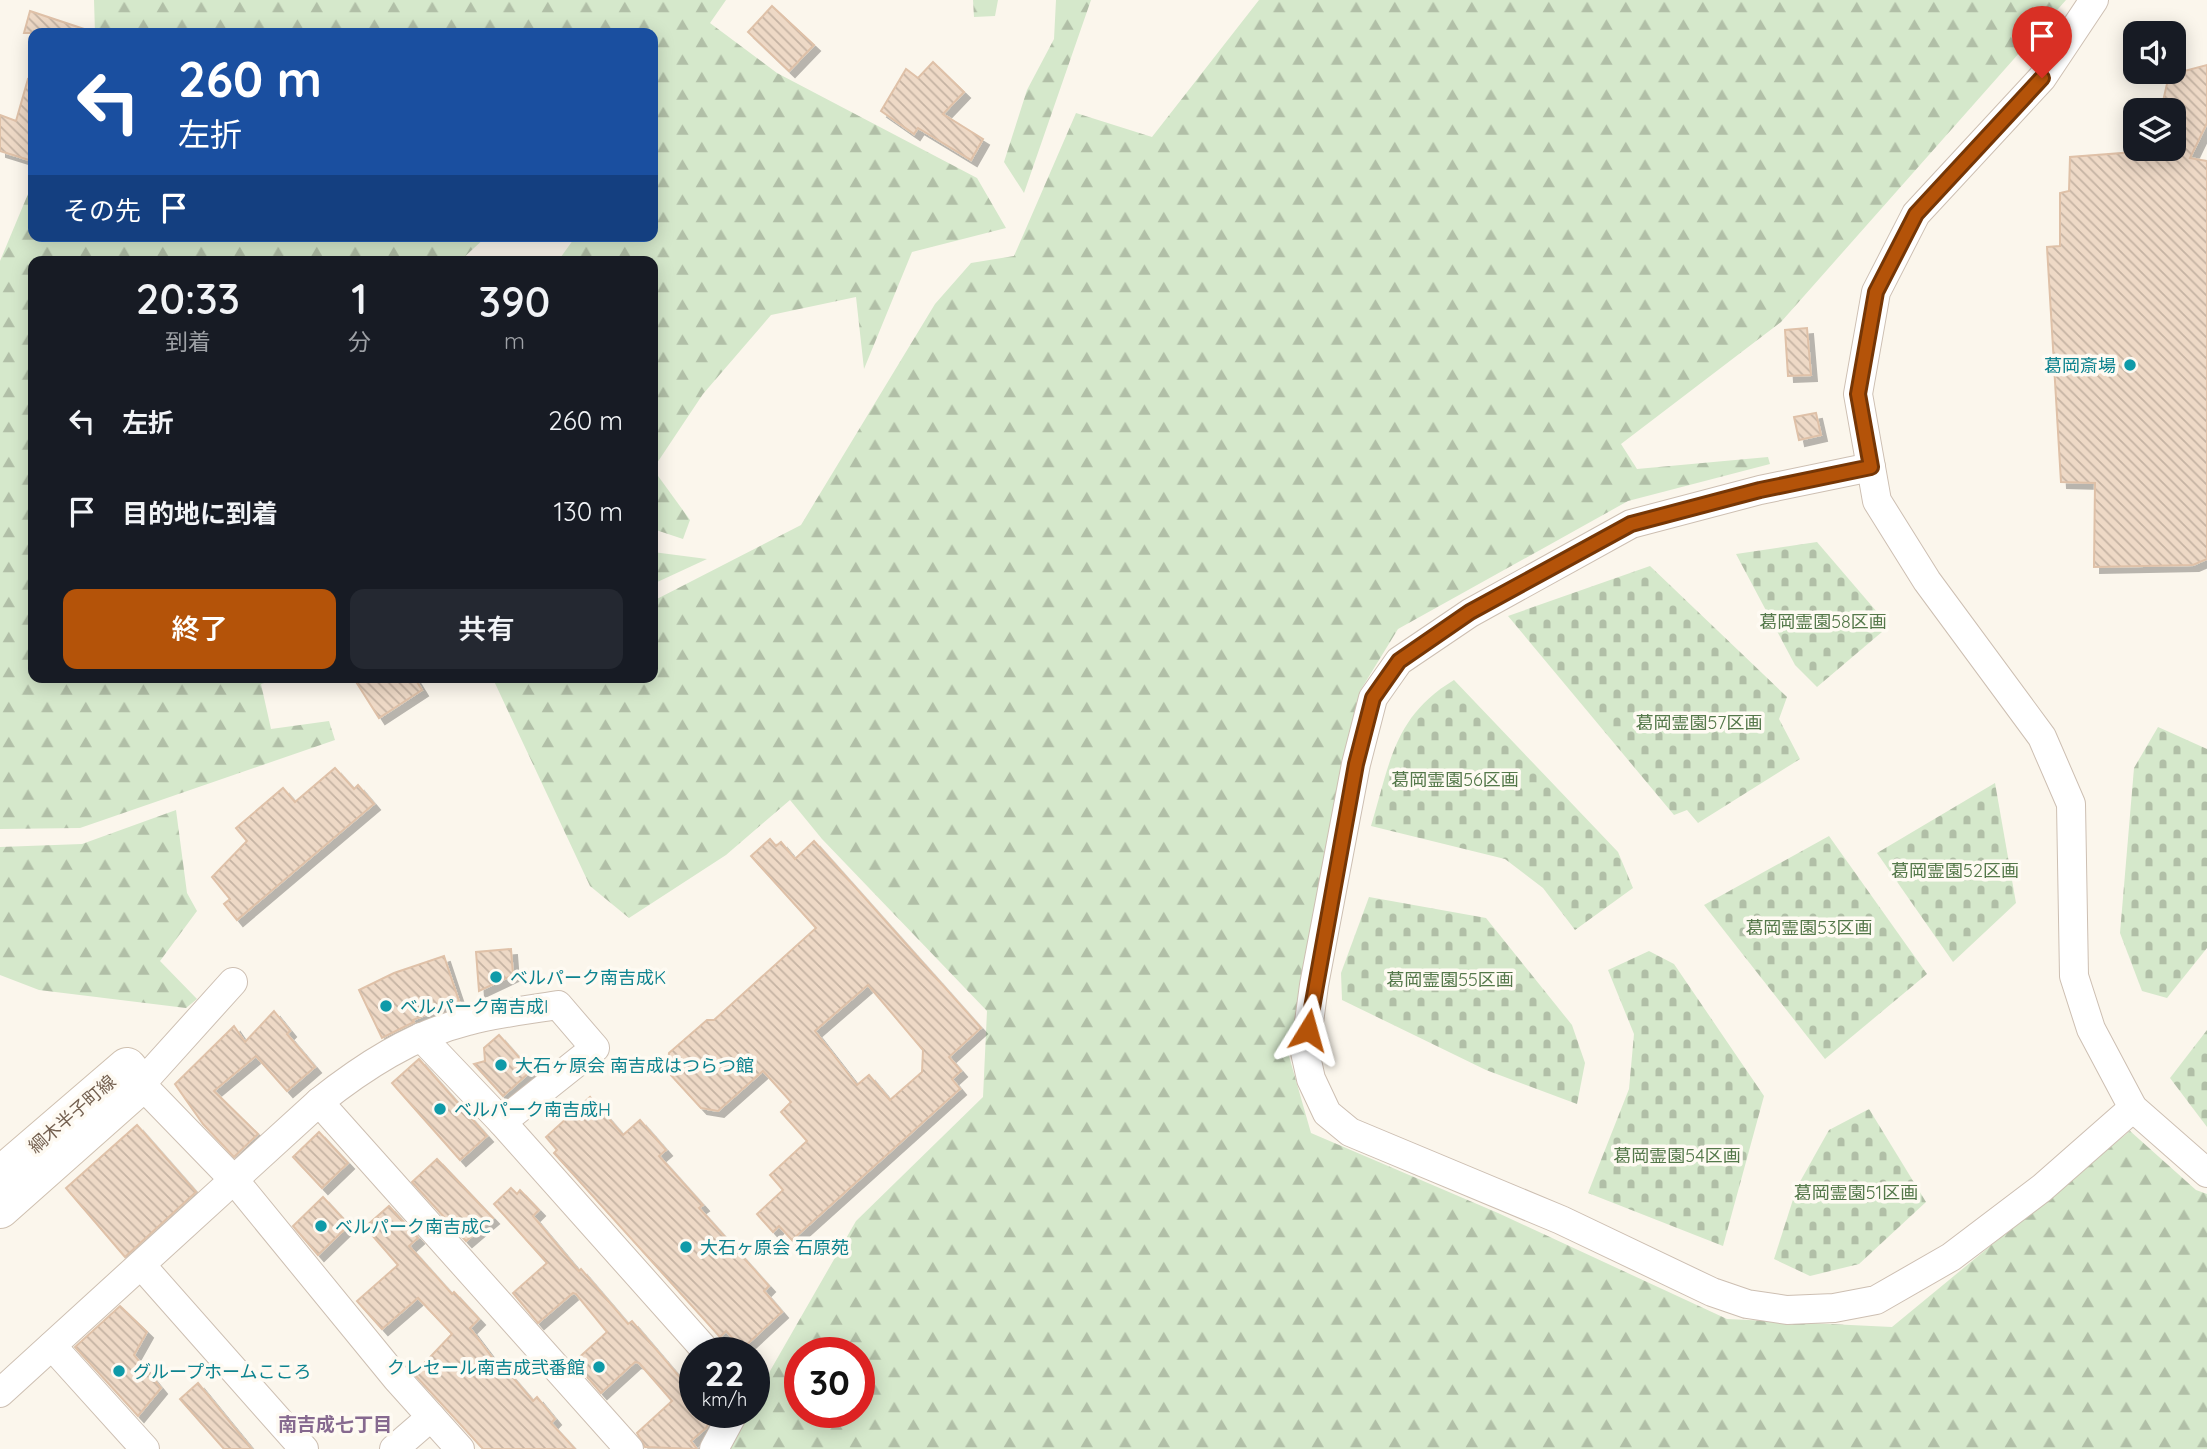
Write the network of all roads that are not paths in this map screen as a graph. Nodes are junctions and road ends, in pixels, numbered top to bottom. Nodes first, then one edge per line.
1 (2094, 0) edge
2 (1871, 467) junction
3 (233, 982) dead end
4 (421, 1038) junction
5 (141, 1084) junction
6 (319, 1102) junction
7 (2133, 1108) junction
8 (502, 1122) junction
9 (2207, 1173) edge
10 (235, 1181) junction
11 (2, 1194) edge
12 (142, 1266) junction
13 (694, 1337) edge
14 (52, 1346) junction
15 (0, 1393) edge
16 (431, 1417) junction
17 (725, 1428) edge
18 (145, 1449) edge
19 (303, 1449) edge
20 (394, 1449) edge
21 (460, 1449) edge
22 (629, 1449) edge
23 (714, 1449) edge

1 - 2 street
2 - 7 street
2 - 7 street
3 - 5 street
4 - 6 street
4 - 8 street
4 - 8 street
5 - 10 street
5 - 11 street
6 - 10 street
6 - 22 street
7 - 9 street
8 - 13 street
10 - 12 street
10 - 16 street
12 - 14 street
12 - 19 street
14 - 15 street
14 - 18 street
16 - 20 street
16 - 21 street
17 - 23 street

